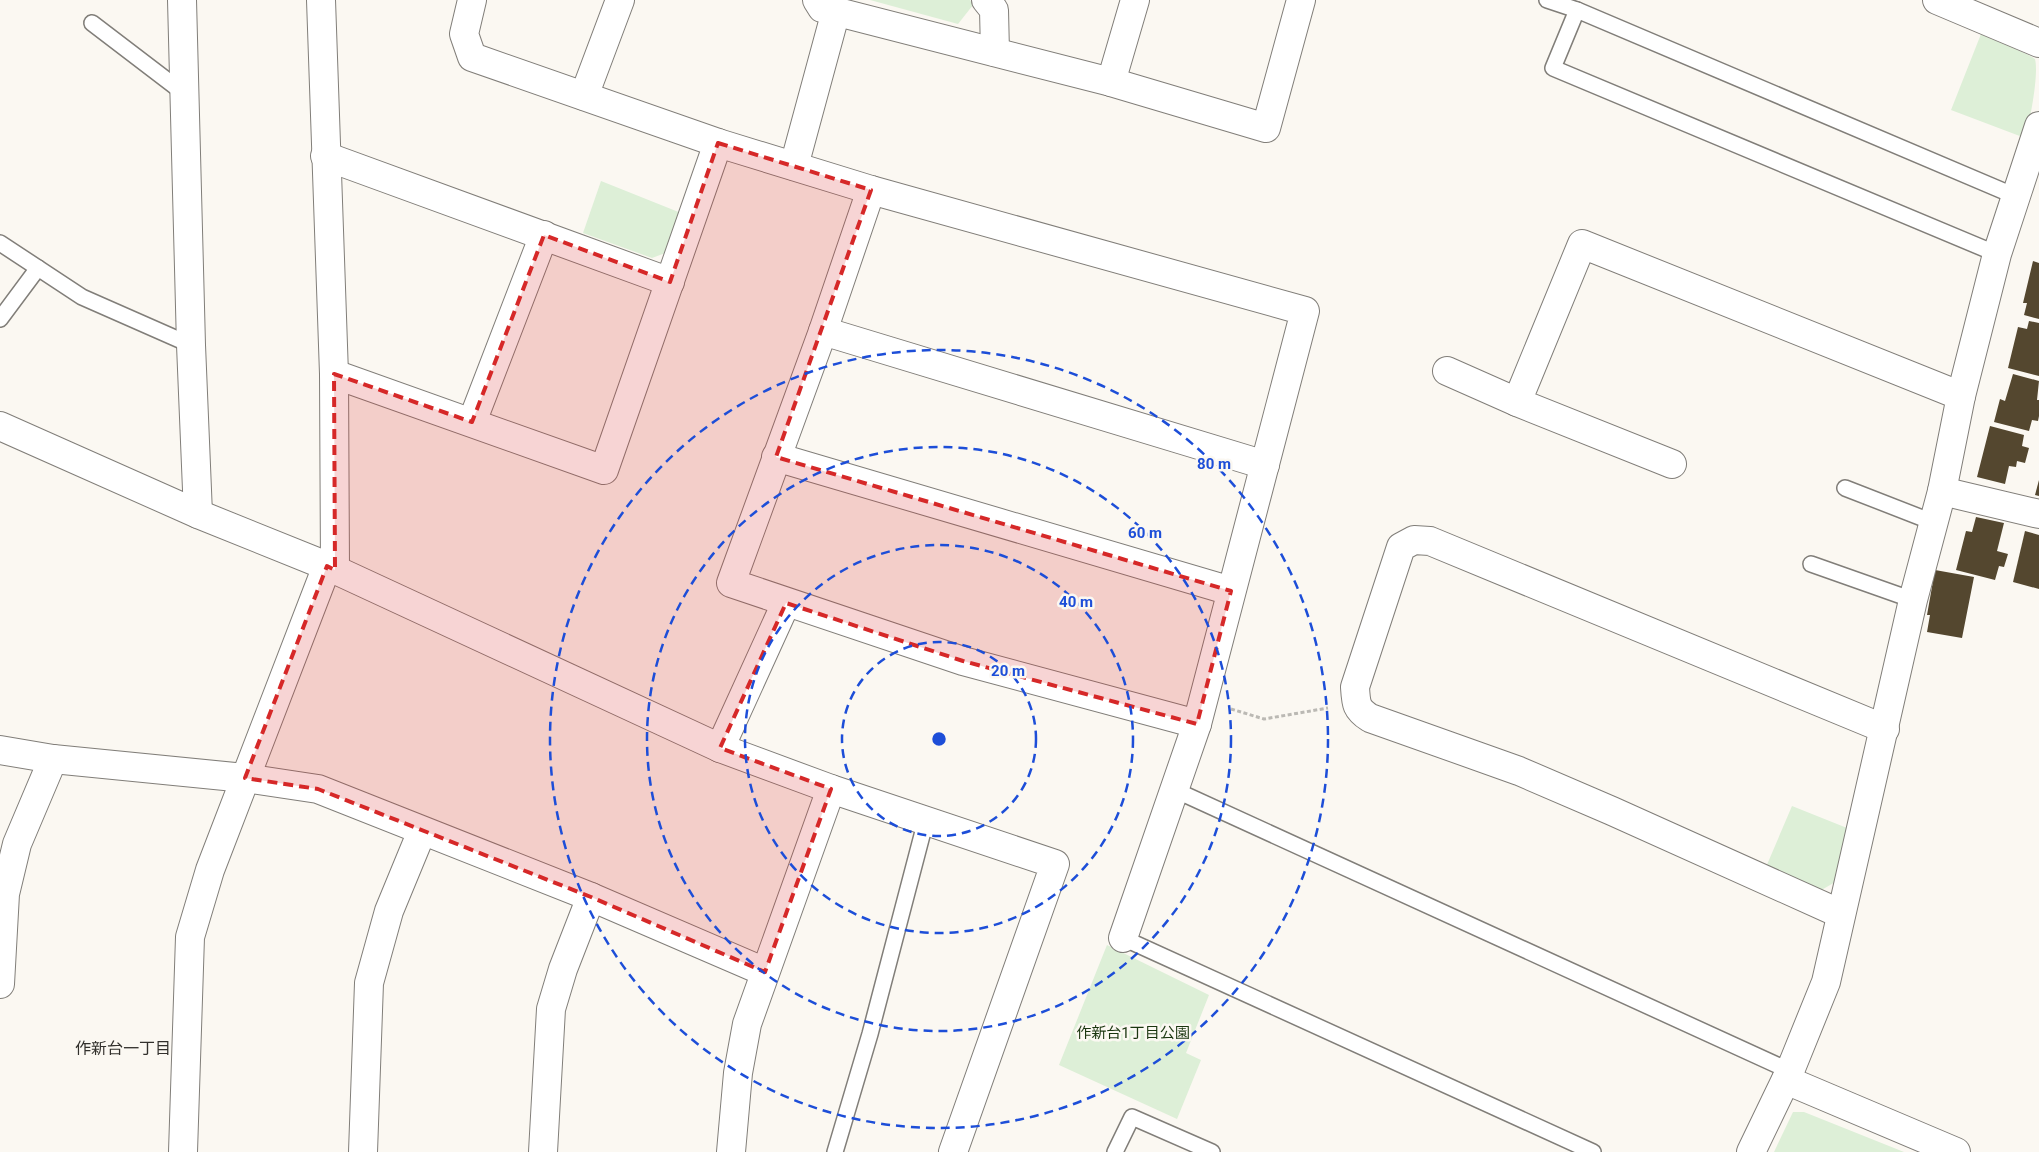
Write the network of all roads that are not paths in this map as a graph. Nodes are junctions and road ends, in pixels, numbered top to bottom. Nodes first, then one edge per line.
1 (182, 0) edge
2 (321, 0) edge
3 (472, 0) edge
4 (620, 0) edge
5 (986, 0) edge
6 (1135, 0) edge
7 (1301, 0) edge
8 (1546, 0) edge
9 (1937, 0) edge
10 (827, 6) edge
11 (1578, 10) junction
12 (92, 23) dead end
13 (2039, 43) edge
14 (995, 52) junction
15 (1111, 82) junction
16 (185, 94) junction
17 (584, 96) junction
18 (2039, 126) edge
19 (718, 143) junction
20 (325, 156) junction
21 (794, 166) junction
22 (871, 190) junction
23 (2015, 196) junction
24 (544, 235) junction
25 (0, 243) edge
26 (1997, 254) junction
27 (38, 268) junction
28 (670, 282) junction
29 (0, 319) edge
30 (822, 331) junction
31 (191, 345) junction
32 (1447, 370) dead end
33 (334, 374) junction
34 (1961, 396) junction
35 (1517, 402) junction
36 (472, 422) junction
37 (0, 426) edge
38 (776, 457) junction
39 (1672, 464) dead end
40 (1265, 465) junction
41 (1845, 488) dead end
42 (1942, 491) junction
43 (198, 514) junction
44 (2039, 514) edge
45 (1935, 523) junction
46 (1812, 564) dead end
47 (331, 568) junction
48 (1231, 591) junction
49 (1913, 600) junction
50 (786, 603) junction
51 (1200, 712) junction
52 (1885, 729) junction
53 (720, 748) junction
54 (0, 750) edge
55 (53, 759) junction
56 (245, 778) junction
57 (831, 789) junction
58 (1175, 790) junction
59 (926, 820) junction
60 (422, 831) junction
61 (591, 897) junction
62 (1841, 914) junction
63 (1123, 938) joint
64 (765, 972) junction
65 (0, 984) edge
66 (1788, 1076) junction
67 (183, 1152) edge
68 (363, 1152) edge
69 (543, 1152) edge
70 (730, 1152) edge
71 (835, 1152) edge
72 (953, 1152) edge
73 (1115, 1152) edge
74 (1212, 1152) edge
75 (1593, 1152) edge
76 (1751, 1152) edge
77 (1956, 1152) edge

1 - 16 street
2 - 20 street
3 - 17 street
4 - 17 street
5 - 14 street
6 - 15 street
7 - 15 street
8 - 11 lane
9 - 13 street
10 - 14 street
10 - 21 street
11 - 23 lane
11 - 26 lane
12 - 16 lane
14 - 15 street
16 - 31 street
17 - 19 street
18 - 23 street
19 - 21 street
19 - 28 street
20 - 24 street
20 - 33 street
21 - 22 street
22 - 30 street
22 - 40 street
23 - 26 street
24 - 28 street
24 - 36 street
25 - 27 lane
26 - 34 street
27 - 29 lane
27 - 31 lane
28 - 36 street
30 - 38 street
30 - 40 street
31 - 43 street
32 - 35 street
33 - 36 street
33 - 47 street
34 - 35 street
34 - 42 street
35 - 39 street
37 - 43 street
38 - 48 street
38 - 50 street
40 - 48 street
41 - 45 lane
42 - 44 street
42 - 45 street
43 - 47 street
45 - 49 street
46 - 49 lane
47 - 53 street
47 - 56 street
48 - 51 street
49 - 52 street
50 - 51 street
50 - 53 street
51 - 58 street
52 - 62 street
52 - 62 street
53 - 57 street
54 - 55 street
55 - 56 street
55 - 65 street
56 - 60 street
56 - 67 street
57 - 59 street
57 - 64 street
58 - 63 street
58 - 66 lane
59 - 71 lane
59 - 72 street
60 - 61 street
60 - 68 street
61 - 64 street
61 - 69 street
62 - 66 street
63 - 75 lane
64 - 70 street
66 - 76 street
66 - 77 street
73 - 74 lane

